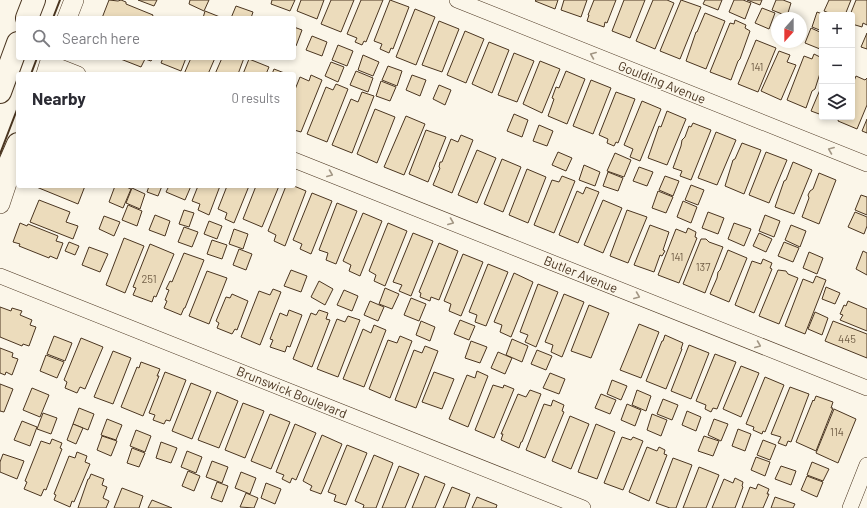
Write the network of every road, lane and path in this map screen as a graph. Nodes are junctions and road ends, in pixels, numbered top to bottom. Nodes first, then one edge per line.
1 (34, 0) edge
2 (74, 0) edge
3 (457, 0) edge
4 (28, 16) edge
5 (68, 16) edge
6 (16, 48) edge
7 (49, 65) edge
8 (72, 72) edge
9 (0, 92) edge
10 (16, 149) edge
11 (16, 158) edge
12 (296, 161) edge
13 (867, 164) edge
14 (0, 185) edge
15 (0, 204) edge
16 (0, 276) edge
17 (867, 388) edge
18 (867, 465) edge
19 (583, 508) edge
20 (850, 508) edge

1 - 4 highway
2 - 5 street
13 -> 3 street, Goulding Avenue
6 - 9 highway
7 - 8 street
10 - 14 highway
11 - 15 street
12 -> 17 street, Butler Avenue
16 - 19 street, Brunswick Boulevard
18 - 20 street

